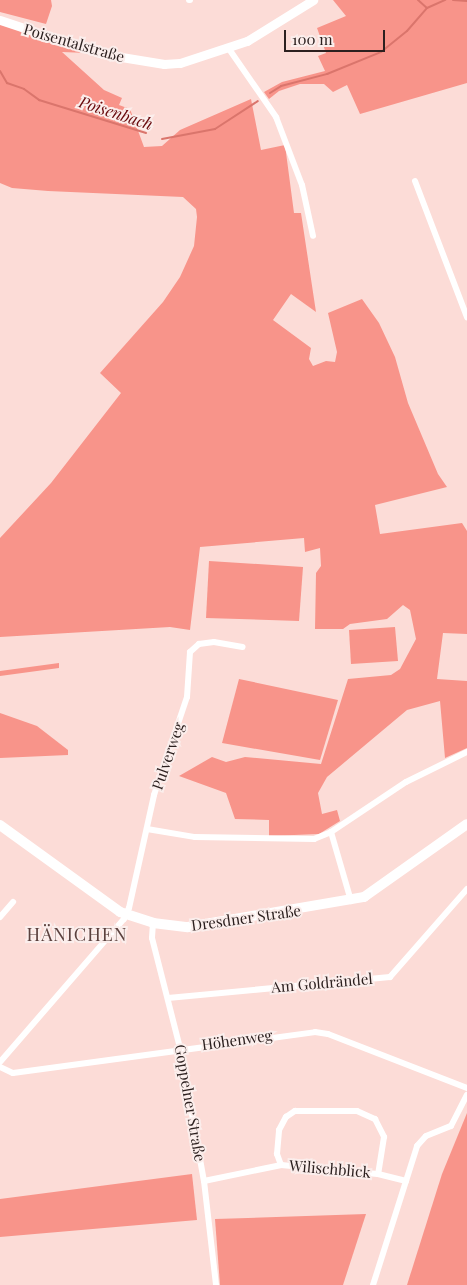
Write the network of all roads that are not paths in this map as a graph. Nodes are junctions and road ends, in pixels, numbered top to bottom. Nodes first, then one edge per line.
1 (314, 0) edge
2 (0, 20) edge
3 (229, 49) junction
4 (415, 181) dead end
5 (313, 236) dead end
6 (467, 317) edge
7 (244, 647) dead end
8 (467, 752) edge
9 (467, 824) edge
10 (0, 825) edge
11 (147, 829) junction
12 (332, 832) junction
13 (467, 889) edge
14 (351, 901) junction
15 (13, 902) dead end
16 (126, 914) junction
17 (0, 918) edge
18 (153, 923) junction
19 (168, 998) junction
20 (180, 1048) junction
21 (0, 1062) edge
22 (0, 1068) edge
23 (467, 1088) edge
24 (467, 1095) edge
25 (281, 1165) junction
26 (378, 1174) junction
27 (204, 1181) junction
28 (406, 1182) junction
29 (216, 1285) edge
30 (373, 1285) edge

1 - 3 main road, Poisentalstraße
2 - 3 main road, Poisentalstraße
3 - 5 street
4 - 6 street
7 - 11 street, Pulverweg
8 - 12 street
9 - 14 main road, Dresdner Straße
10 - 16 main road, Dresdner Straße
11 - 12 street
11 - 16 street, Pulverweg
12 - 14 street
13 - 19 street, Am Goldrändel
14 - 18 main road, Dresdner Straße
15 - 17 street
16 - 18 main road, Dresdner Straße
16 - 21 street
18 - 19 street, Goppelner Straße
19 - 20 street, Goppelner Straße
20 - 22 street, Höhenweg
20 - 23 street, Höhenweg
20 - 27 street, Goppelner Straße
24 - 28 street
25 - 26 street, Wilischblick
25 - 26 street, Wilischblick
25 - 27 street, Wilischblick
26 - 28 street, Wilischblick
27 - 29 street, Goppelner Straße
28 - 30 street

